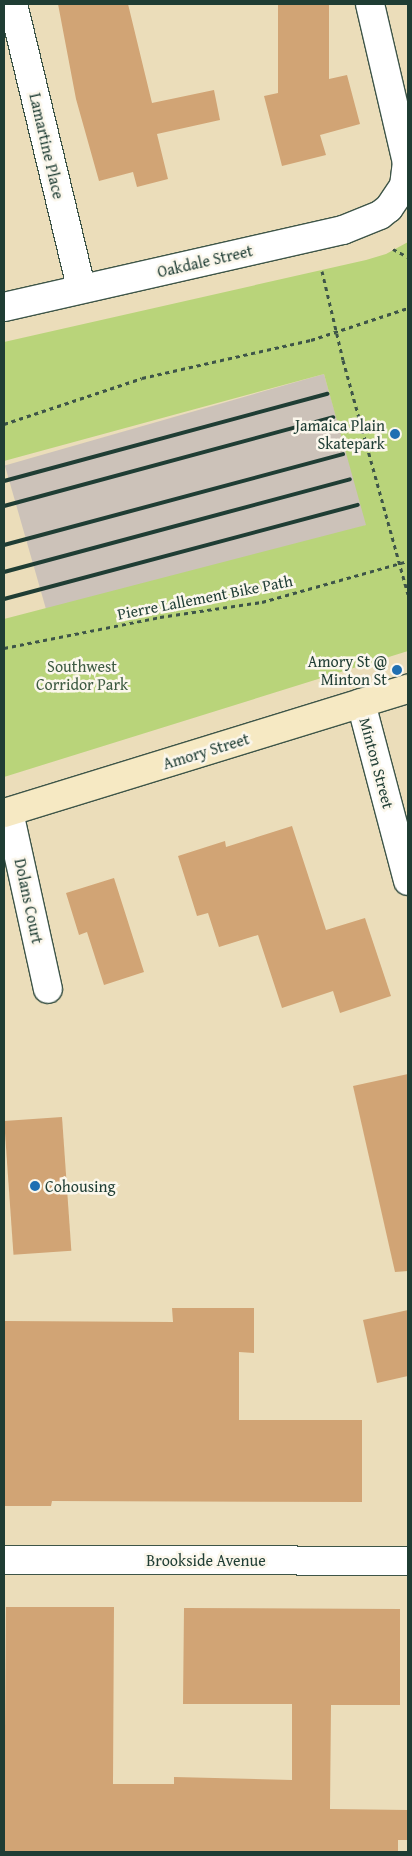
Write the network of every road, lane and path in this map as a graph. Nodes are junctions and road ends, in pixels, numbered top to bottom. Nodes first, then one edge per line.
1 (13, 4) edge
2 (370, 4) edge
3 (386, 245) dead end
4 (408, 257) edge
5 (320, 263) dead end
6 (81, 288) junction
7 (4, 307) edge
8 (408, 308) edge
9 (337, 332) junction
10 (4, 424) edge
11 (408, 561) edge
12 (399, 563) junction
13 (408, 594) edge
14 (4, 648) edge
15 (408, 689) edge
16 (362, 703) junction
17 (6, 813) edge
18 (408, 881) edge
19 (48, 989) dead end
20 (4, 1560) edge
21 (408, 1561) edge

1 - 6 street, Lamartine Place
2 - 6 street, Oakdale Street
3 - 4 path
5 - 9 path
6 - 7 street, Oakdale Street
8 - 9 path
9 - 10 path
9 - 12 path
11 - 12 path, Pierre Lallement Bike Path
12 - 13 path
12 - 14 path, Pierre Lallement Bike Path
15 - 16 street, Amory Street
16 - 17 street, Amory Street
16 - 18 street, Minton Street
17 - 19 street, Dolans Court
20 - 21 street, Brookside Avenue

